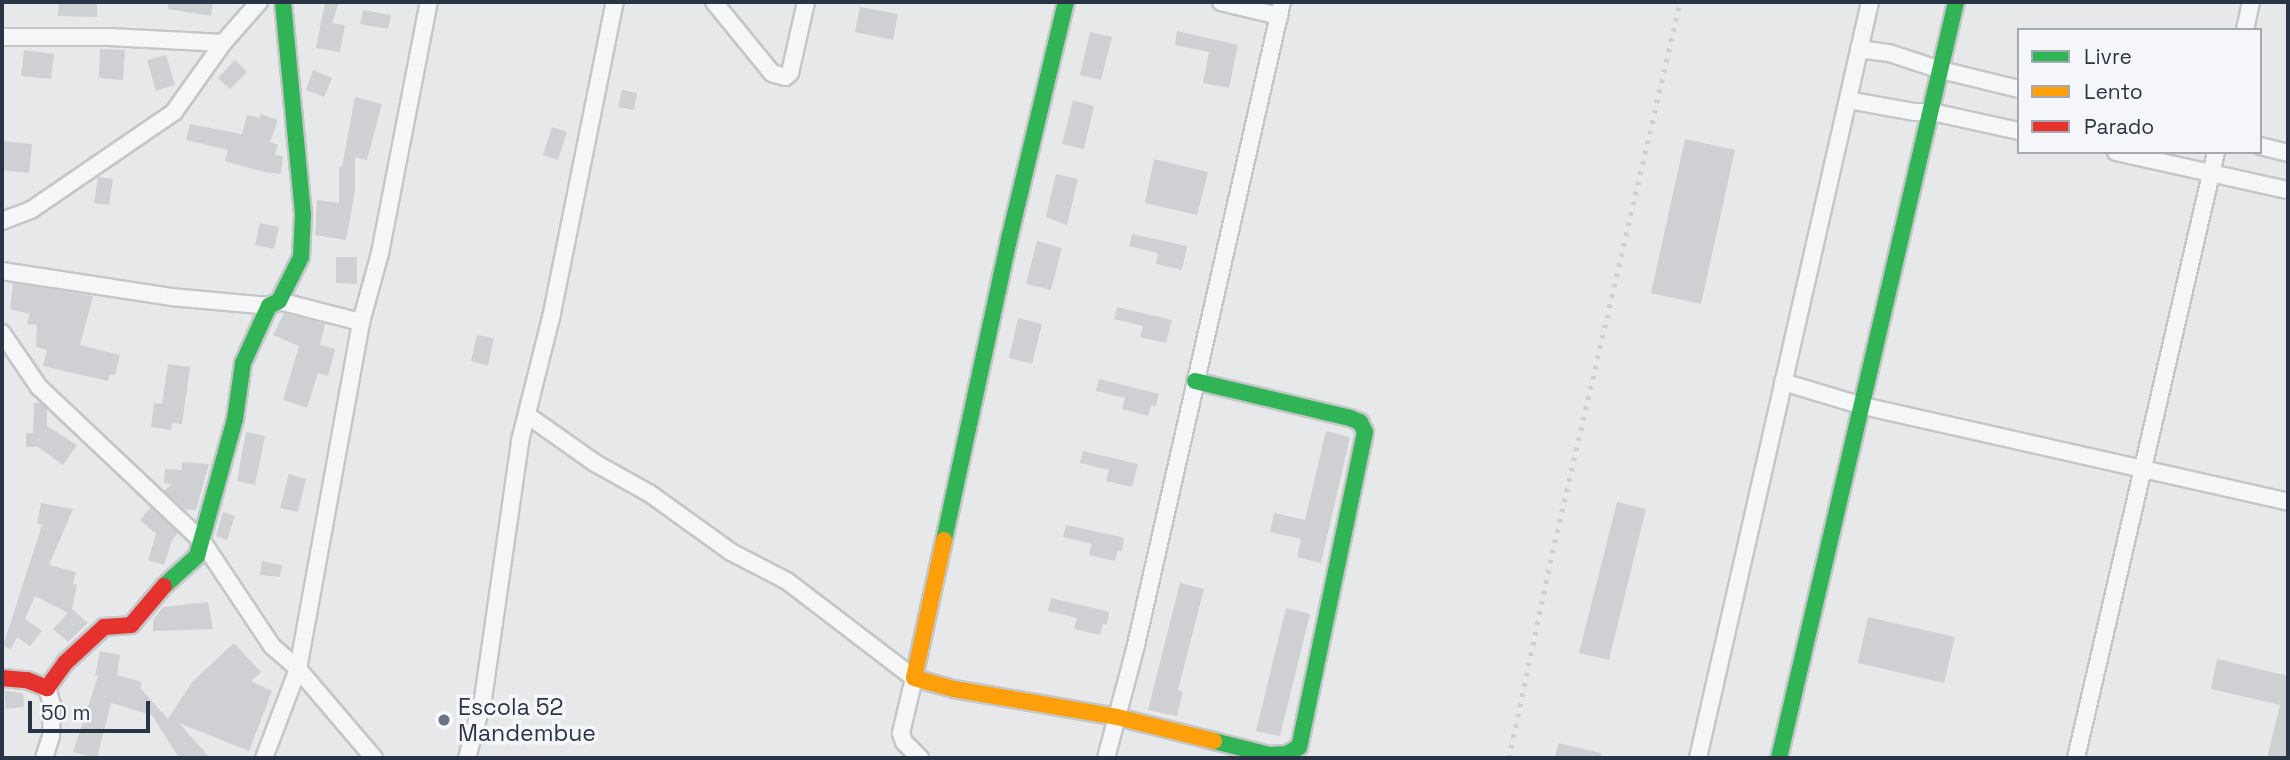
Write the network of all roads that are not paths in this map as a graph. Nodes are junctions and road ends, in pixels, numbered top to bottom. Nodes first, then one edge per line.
1 (258, 2) edge
2 (282, 2) edge
3 (429, 2) edge
4 (614, 2) edge
5 (714, 2) edge
6 (806, 2) edge
7 (1066, 2) edge
8 (1221, 2) edge
9 (1870, 2) edge
10 (1956, 2) edge
11 (2251, 2) edge
12 (1281, 9) edge
13 (2245, 28) edge
14 (2, 37) edge
15 (223, 43) junction
16 (1859, 49) junction
17 (1941, 70) junction
18 (2017, 89) edge
19 (1848, 100) junction
20 (1932, 112) junction
21 (2017, 131) edge
22 (2262, 146) edge
23 (2288, 153) edge
24 (2125, 154) edge
25 (2216, 154) edge
26 (2211, 173) junction
27 (2288, 190) edge
28 (2, 221) edge
29 (2, 271) edge
30 (274, 303) junction
31 (361, 323) junction
32 (2, 333) edge
33 (1195, 381) junction
34 (1783, 382) junction
35 (1859, 405) junction
36 (527, 415) junction
37 (2143, 469) junction
38 (2288, 502) edge
39 (202, 541) junction
40 (298, 669) junction
41 (2, 678) edge
42 (914, 678) junction
43 (47, 688) junction
44 (1117, 717) junction
45 (44, 758) edge
46 (264, 758) edge
47 (374, 758) edge
48 (467, 758) edge
49 (920, 758) edge
50 (1106, 758) edge
51 (1698, 758) edge
52 (1779, 758) edge
53 (2076, 758) edge

1 - 15 street
2 - 30 street
3 - 31 street
4 - 36 street
5 - 6 street
7 - 42 street
8 - 12 street
9 - 16 street
10 - 17 street
11 - 13 street
12 - 33 street
14 - 15 street
15 - 28 street
16 - 17 street
16 - 19 street
17 - 18 street
17 - 20 street
19 - 20 street
19 - 34 street
20 - 21 street
20 - 35 street
22 - 23 street
24 - 26 street
25 - 26 street
26 - 27 street
26 - 37 street
29 - 30 street
30 - 31 street
30 - 39 street
31 - 40 street
32 - 39 street
33 - 44 street
33 - 44 street
34 - 35 street
34 - 51 street
35 - 37 street
35 - 52 street
36 - 42 street
36 - 48 street
37 - 38 street
37 - 53 street
39 - 40 street
39 - 43 street
40 - 46 street
40 - 47 street
41 - 43 street
42 - 44 street
42 - 49 street
43 - 45 street
44 - 50 street

